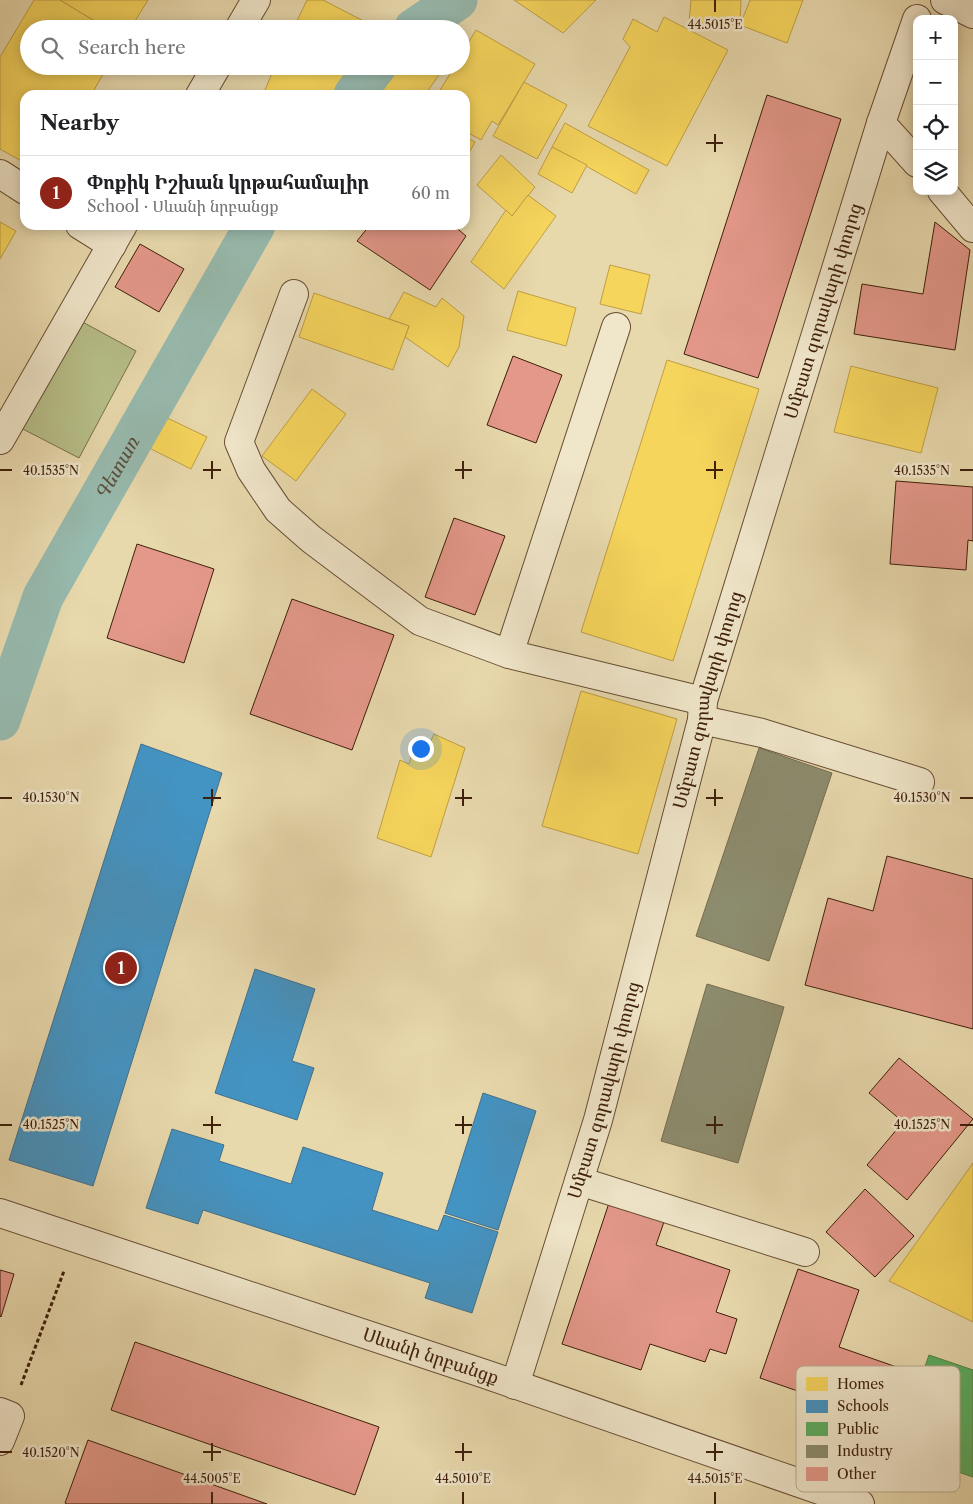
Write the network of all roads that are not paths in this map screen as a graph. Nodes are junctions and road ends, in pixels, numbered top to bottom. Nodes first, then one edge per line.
1 (256, 0) edge
2 (923, 0) edge
3 (944, 0) edge
4 (973, 14) edge
5 (918, 15) edge
6 (244, 20) edge
7 (913, 31) edge
8 (212, 75) edge
9 (203, 90) edge
10 (881, 123) junction
11 (913, 159) edge
12 (0, 174) edge
13 (20, 187) edge
14 (945, 195) edge
15 (973, 228) edge
16 (99, 230) edge
17 (118, 235) edge
18 (294, 294) dead end
19 (616, 328) dead end
20 (0, 440) edge
21 (508, 654) junction
22 (702, 710) junction
23 (920, 782) dead end
24 (579, 1181) junction
25 (0, 1213) edge
26 (806, 1252) dead end
27 (515, 1386) junction
28 (5, 1414) edge
29 (0, 1442) edge
30 (796, 1482) edge
31 (825, 1492) edge
32 (860, 1504) edge

1 - 6 street
2 - 5 street, Սմբատ զորավարի փողոց
3 - 4 street
7 - 10 street, Սմբատ զորավարի փողոց
8 - 9 street
10 - 11 street
10 - 22 street, Սմբատ զորավարի փողոց
12 - 13 street
14 - 15 street
16 - 17 street
17 - 20 street
18 - 21 street
19 - 21 street
21 - 22 street
22 - 23 street
22 - 24 street, Սմբատ զորավարի փողոց
24 - 26 street
24 - 27 street, Սմբատ զորավարի փողոց
25 - 27 street, Սևանի նրբանցք
27 - 30 street, Սևանի նրբանցք
28 - 29 street
31 - 32 street, Սևանի նրբանցք

